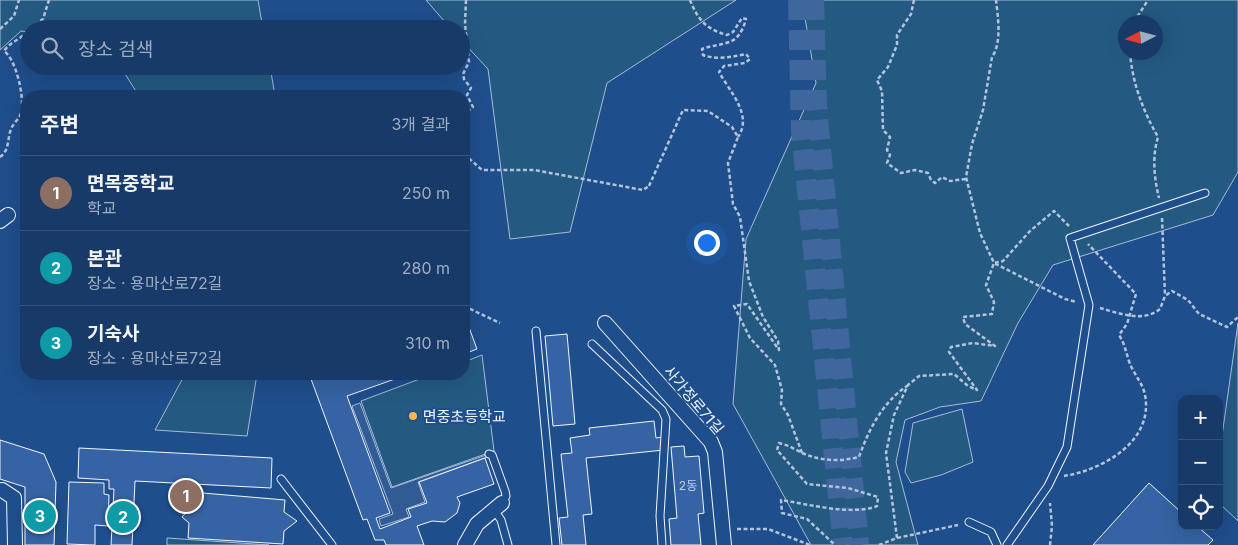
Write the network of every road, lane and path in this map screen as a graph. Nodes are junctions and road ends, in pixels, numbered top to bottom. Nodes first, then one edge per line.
1 (19, 0) edge
2 (50, 0) edge
3 (466, 0) edge
4 (690, 0) edge
5 (914, 0) edge
6 (996, 0) edge
7 (1148, 0) edge
8 (1138, 15) edge
9 (42, 20) edge
10 (465, 20) edge
11 (0, 29) edge
12 (20, 38) edge
13 (1131, 60) edge
14 (463, 75) edge
15 (470, 90) edge
16 (20, 91) edge
17 (20, 117) edge
18 (738, 137) junction
19 (0, 157) edge
20 (470, 159) edge
21 (966, 179) junction
22 (1204, 192) dead end
23 (1161, 206) junction
24 (994, 263) junction
25 (1165, 296) junction
26 (1089, 305) junction
27 (470, 309) edge
28 (1128, 315) junction
29 (1238, 317) edge
30 (500, 323) dead end
31 (605, 323) dead end
32 (536, 331) dead end
33 (592, 344) dead end
34 (908, 385) junction
35 (802, 453) junction
36 (489, 454) dead end
37 (1061, 476) dead end
38 (281, 479) dead end
39 (1, 490) edge
40 (1050, 502) dead end
41 (498, 506) junction
42 (969, 522) joint
43 (723, 529) junction
44 (897, 538) junction
45 (14, 545) edge
46 (332, 545) edge
47 (465, 545) edge
48 (508, 545) edge
49 (556, 545) edge
50 (662, 545) edge
51 (724, 545) edge
52 (810, 545) edge
53 (835, 545) edge
54 (879, 545) edge
55 (997, 545) edge
56 (1007, 545) edge
57 (1050, 545) edge

1 - 11 path
2 - 9 path
3 - 10 path
4 - 18 path
5 - 21 path
6 - 21 path
7 - 8 path
12 - 16 path
13 - 23 path
14 - 15 path
17 - 19 path
18 - 20 path, bridge
18 - 35 path, bridge
21 - 24 path
22 - 23 lane
23 - 25 path
23 - 26 lane
24 - 26 path
24 - 34 path
25 - 28 path
25 - 29 path
26 - 28 path
26 - 56 lane
27 - 30 path
28 - 37 path
31 - 43 street, 사가정로71길
32 - 49 lane
33 - 50 lane
34 - 35 path
34 - 44 path
35 - 53 path, bridge
36 - 41 lane
38 - 46 lane
39 - 45 street
40 - 57 path
41 - 47 street
41 - 48 lane
42 - 44 path
42 - 55 lane
43 - 51 street, 사가정로71길
43 - 52 path
44 - 54 path

